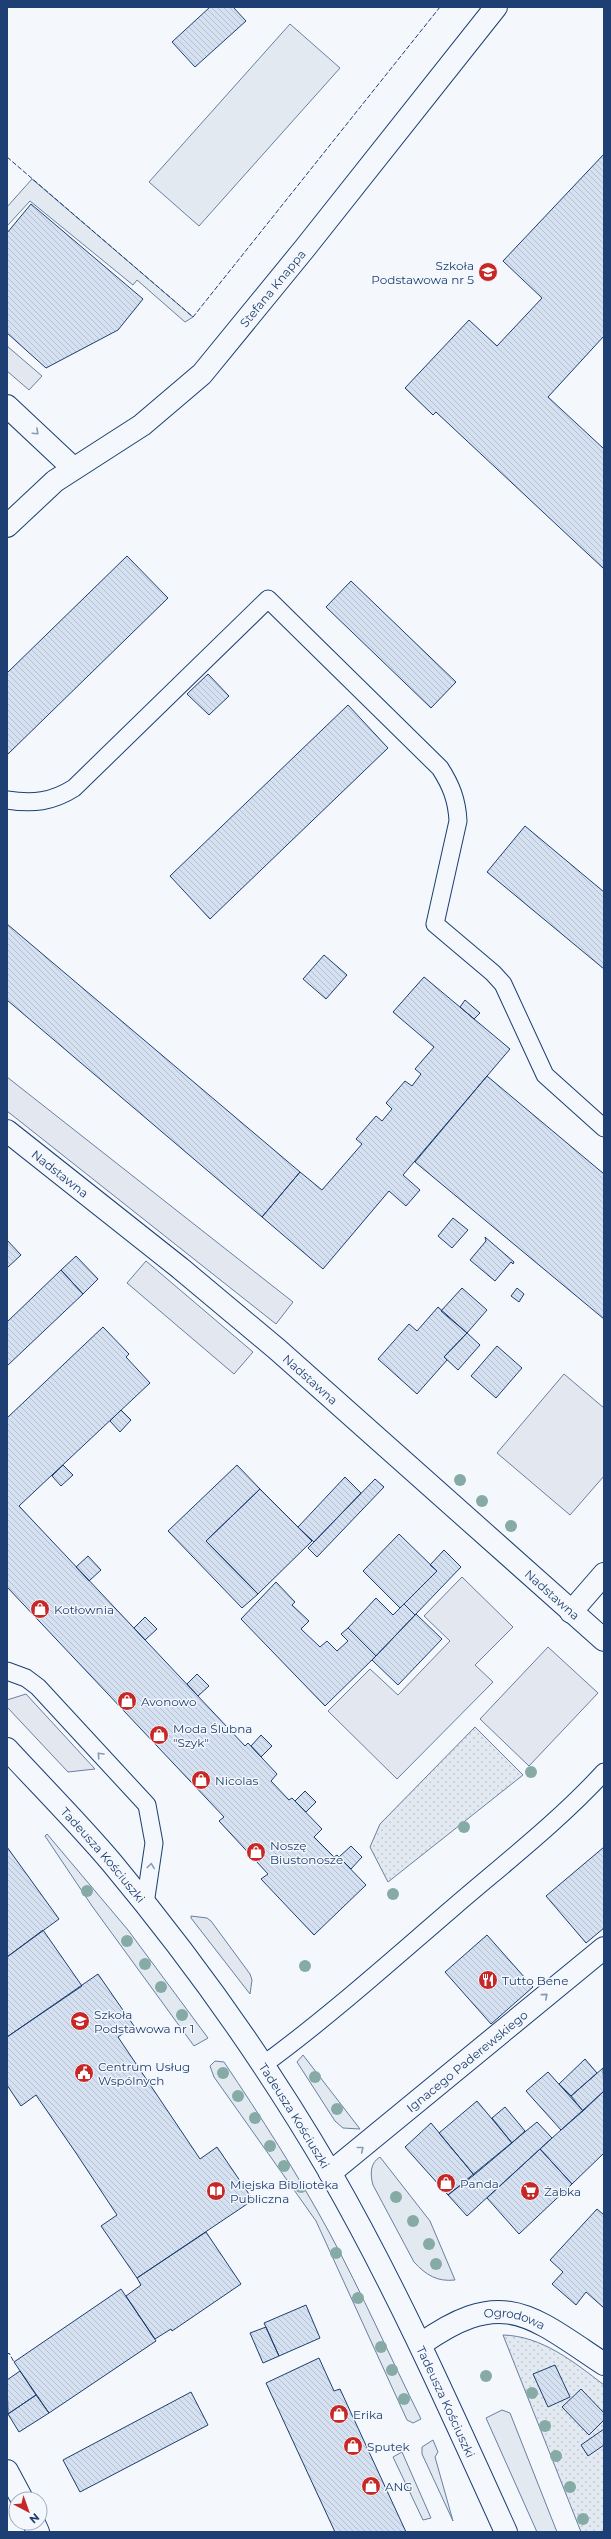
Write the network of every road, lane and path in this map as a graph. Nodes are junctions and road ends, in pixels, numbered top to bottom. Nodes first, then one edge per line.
1 (496, 7) edge
2 (7, 406) edge
3 (73, 468) junction
4 (7, 526) edge
5 (7, 800) edge
6 (604, 1128) edge
7 (7, 1131) edge
8 (604, 1574) edge
9 (571, 1612) junction
10 (604, 1640) edge
11 (7, 1671) edge
12 (7, 1749) edge
13 (604, 1772) edge
14 (145, 1904) junction
15 (604, 1948) edge
16 (263, 2065) junction
17 (330, 2173) junction
18 (420, 2344) junction
19 (604, 2364) edge
20 (7, 2471) edge
21 (18, 2491) edge
22 (506, 2532) edge

1 - 3 street, Stefana Knappa
2 -> 3 street
3 - 4 street, Stefana Knappa
5 - 6 lane
7 - 9 street, Nadstawna
8 - 9 street
9 - 10 street, Nadstawna
14 -> 11 lane
12 - 14 street, Tadeusza Kościuszki
13 - 16 lane
14 - 16 street, Tadeusza Kościuszki
17 -> 15 street, Ignacego Paderewskiego
16 - 17 street, Tadeusza Kościuszki
17 - 18 street, Tadeusza Kościuszki
18 - 19 street, Ogrodowa
18 - 22 street, Tadeusza Kościuszki
20 - 21 street

